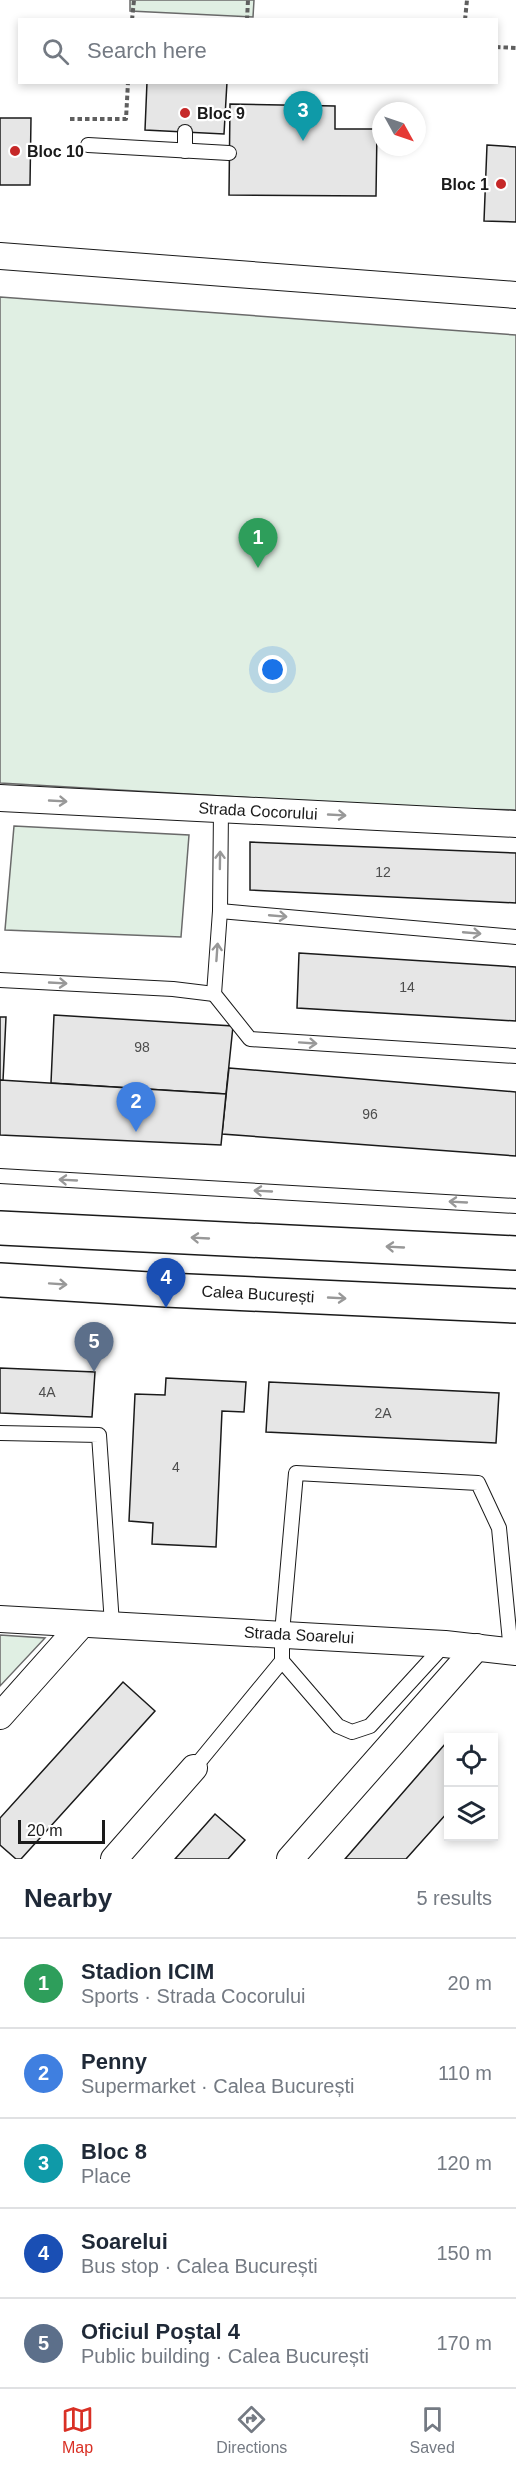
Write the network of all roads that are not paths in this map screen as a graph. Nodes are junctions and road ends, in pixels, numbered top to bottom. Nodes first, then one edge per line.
1 (185, 132) dead end
2 (88, 145) dead end
3 (185, 151) junction
4 (229, 153) dead end
5 (0, 256) edge
6 (516, 295) edge
7 (0, 798) edge
8 (221, 809) junction
9 (516, 824) edge
10 (220, 910) junction
11 (516, 937) edge
12 (0, 980) edge
13 (214, 993) junction
14 (516, 1056) edge
15 (0, 1176) edge
16 (516, 1206) edge
17 (0, 1228) edge
18 (516, 1253) edge
19 (0, 1280) edge
20 (516, 1306) edge
21 (0, 1433) edge
22 (0, 1619) edge
23 (82, 1624) junction
24 (112, 1624) junction
25 (282, 1633) junction
26 (445, 1644) junction
27 (477, 1647) junction
28 (514, 1652) edge
29 (282, 1661) junction
30 (0, 1716) edge
31 (194, 1768) joint
32 (114, 1859) edge
33 (290, 1859) edge

1 - 3 lane
2 - 3 lane
3 - 4 lane
5 - 6 street
7 -> 8 street, Strada Cocorului
8 -> 9 street, Strada Cocorului
10 -> 8 lane
10 -> 11 lane
13 -> 10 lane
12 -> 13 lane
13 -> 14 lane
16 -> 15 lane
18 -> 17 main road
19 -> 20 main road, Calea București
21 - 24 lane
22 - 23 street, Strada Soarelui
23 - 24 street, Strada Soarelui
23 - 30 street
24 - 25 street, Strada Soarelui
25 - 26 street, Strada Soarelui
25 - 28 lane
25 - 29 lane
26 - 27 street, Strada Soarelui
26 - 29 lane
27 - 28 street, Strada Soarelui
27 - 33 street
29 - 31 lane
31 - 32 street

